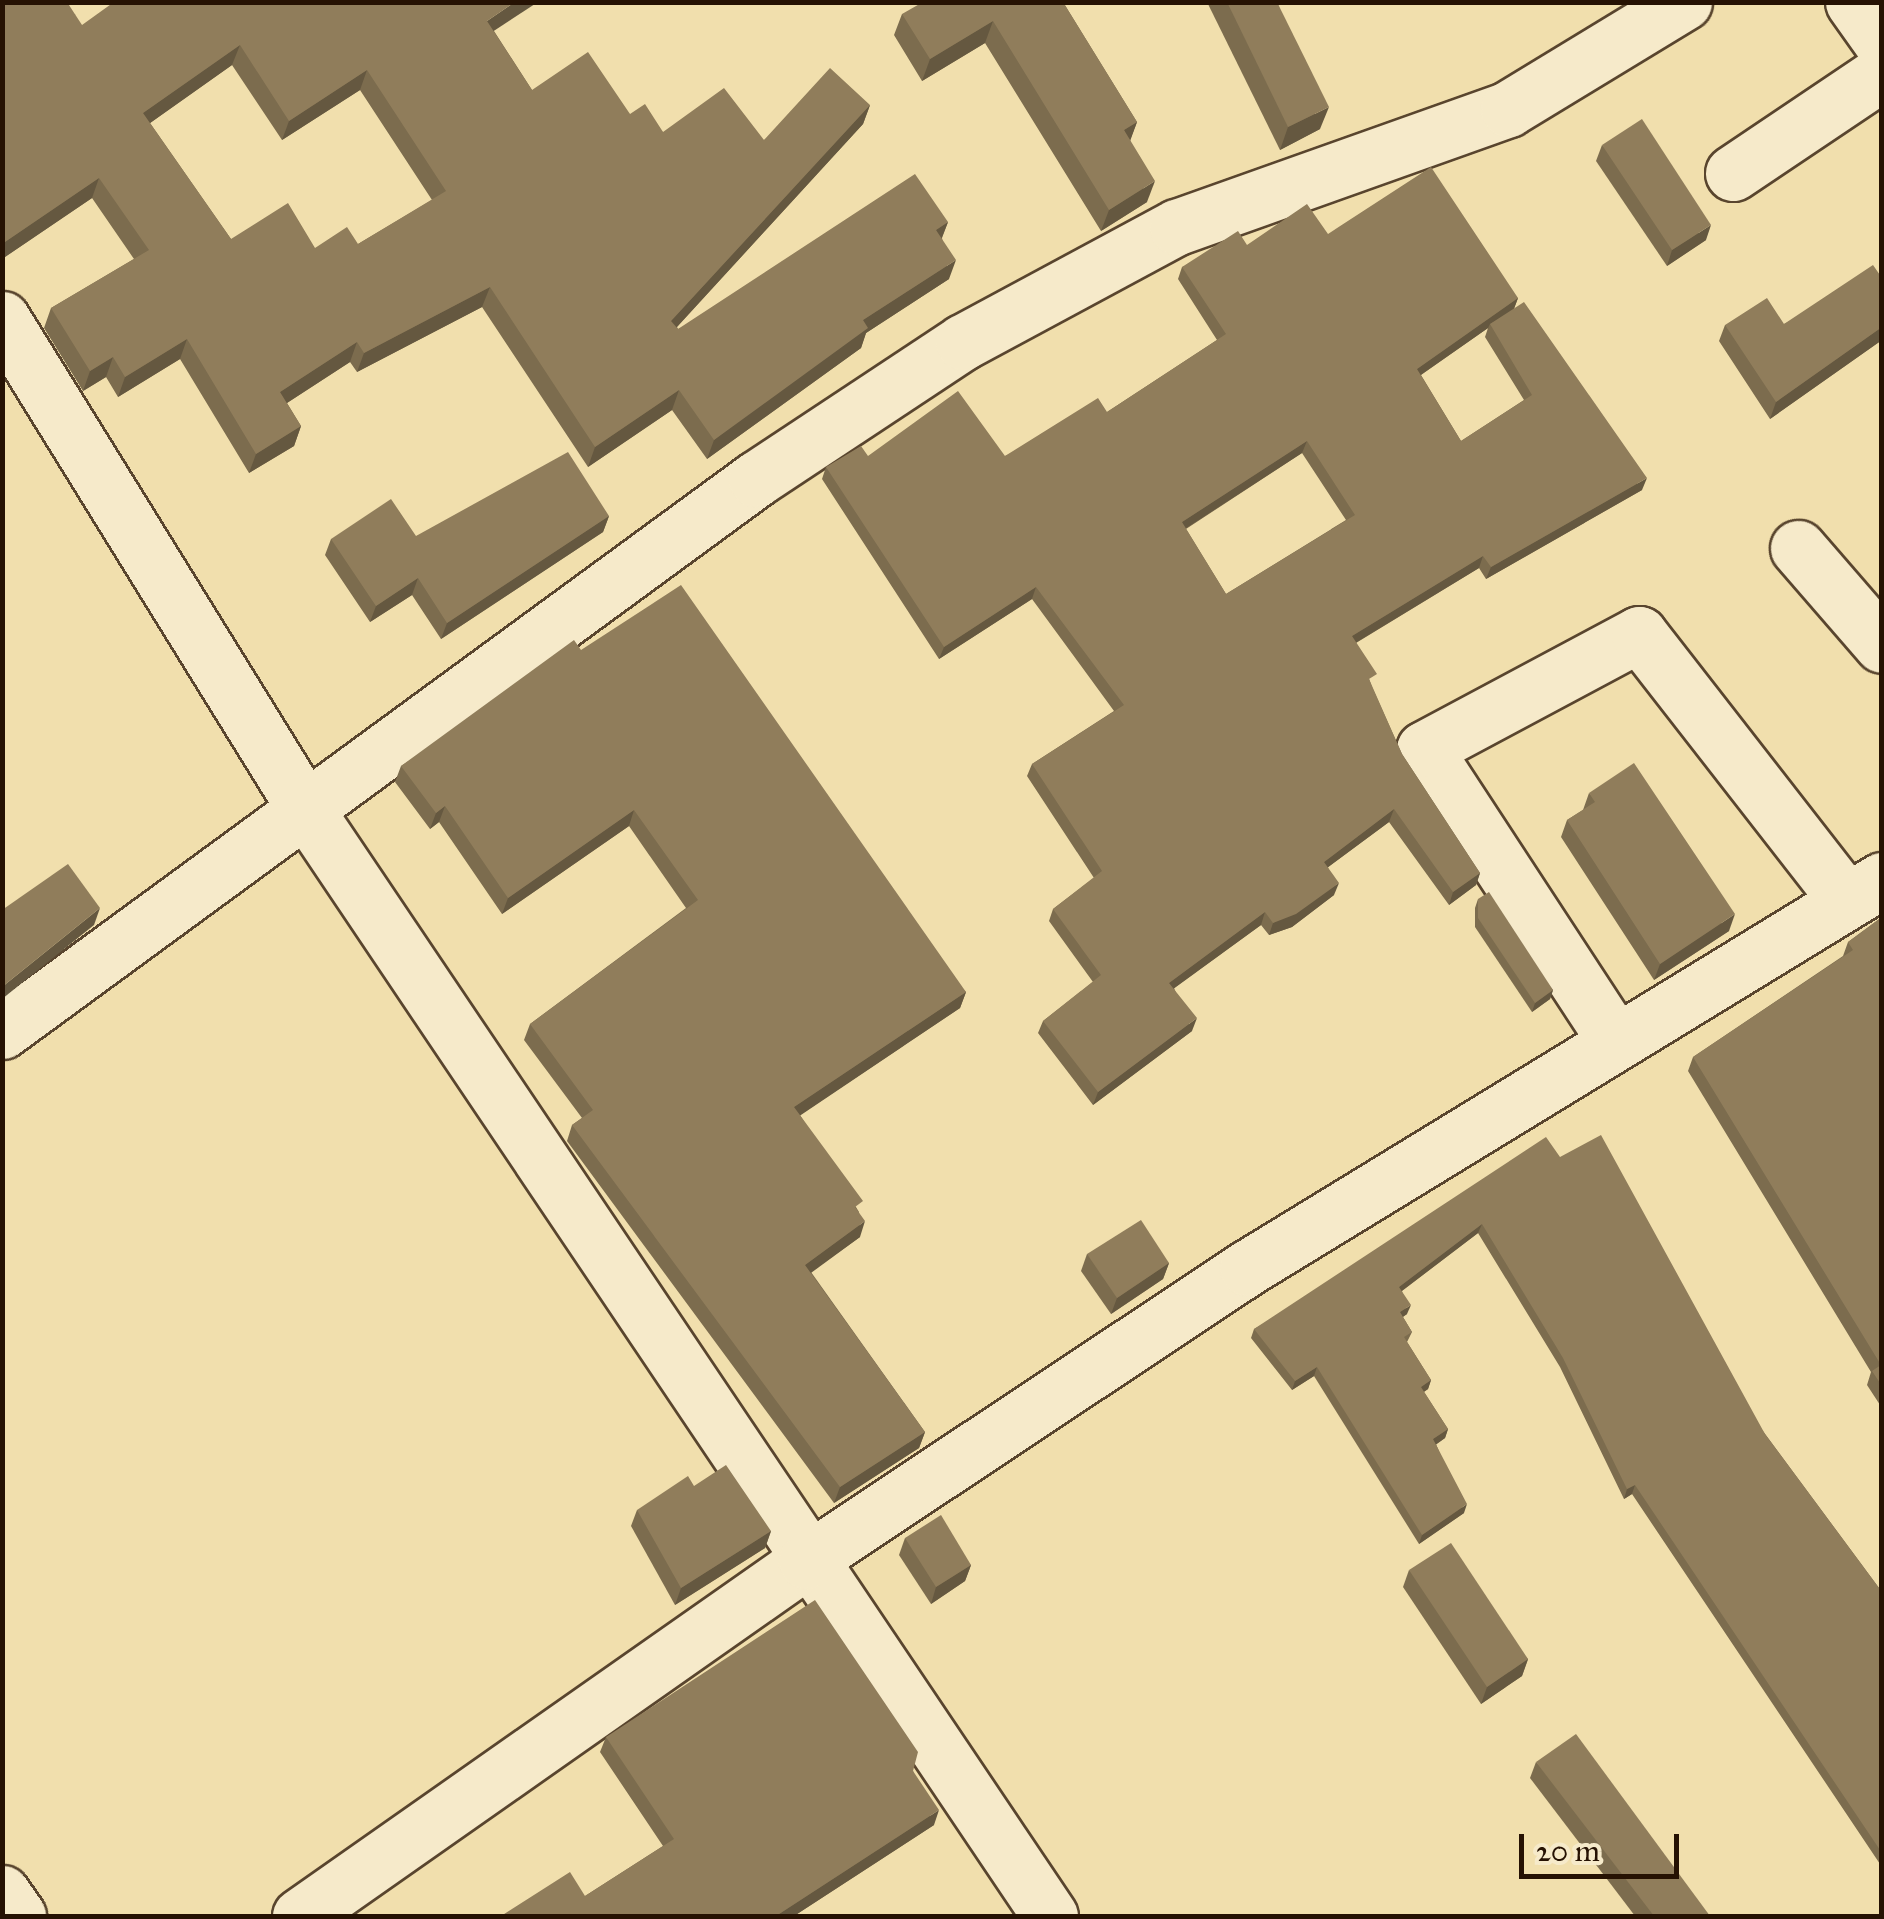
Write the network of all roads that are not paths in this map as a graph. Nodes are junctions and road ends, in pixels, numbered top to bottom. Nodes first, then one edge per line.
1 (1684, 2) edge
2 (1853, 2) edge
3 (1882, 43) edge
4 (1882, 73) edge
5 (1733, 172) dead end
6 (2, 318) edge
7 (1798, 548) dead end
8 (1882, 645) edge
9 (302, 804) junction
10 (1864, 890) edge
11 (2, 1031) edge
12 (1616, 1042) junction
13 (806, 1561) junction
14 (2, 1893) edge
15 (18, 1916) edge
16 (300, 1916) edge
17 (1050, 1916) edge

1 - 9 street
2 - 3 street
4 - 5 street
6 - 9 street
7 - 8 street
9 - 11 street
9 - 13 street
10 - 12 street
10 - 12 street
12 - 13 street
13 - 16 street
13 - 17 street
14 - 15 street

